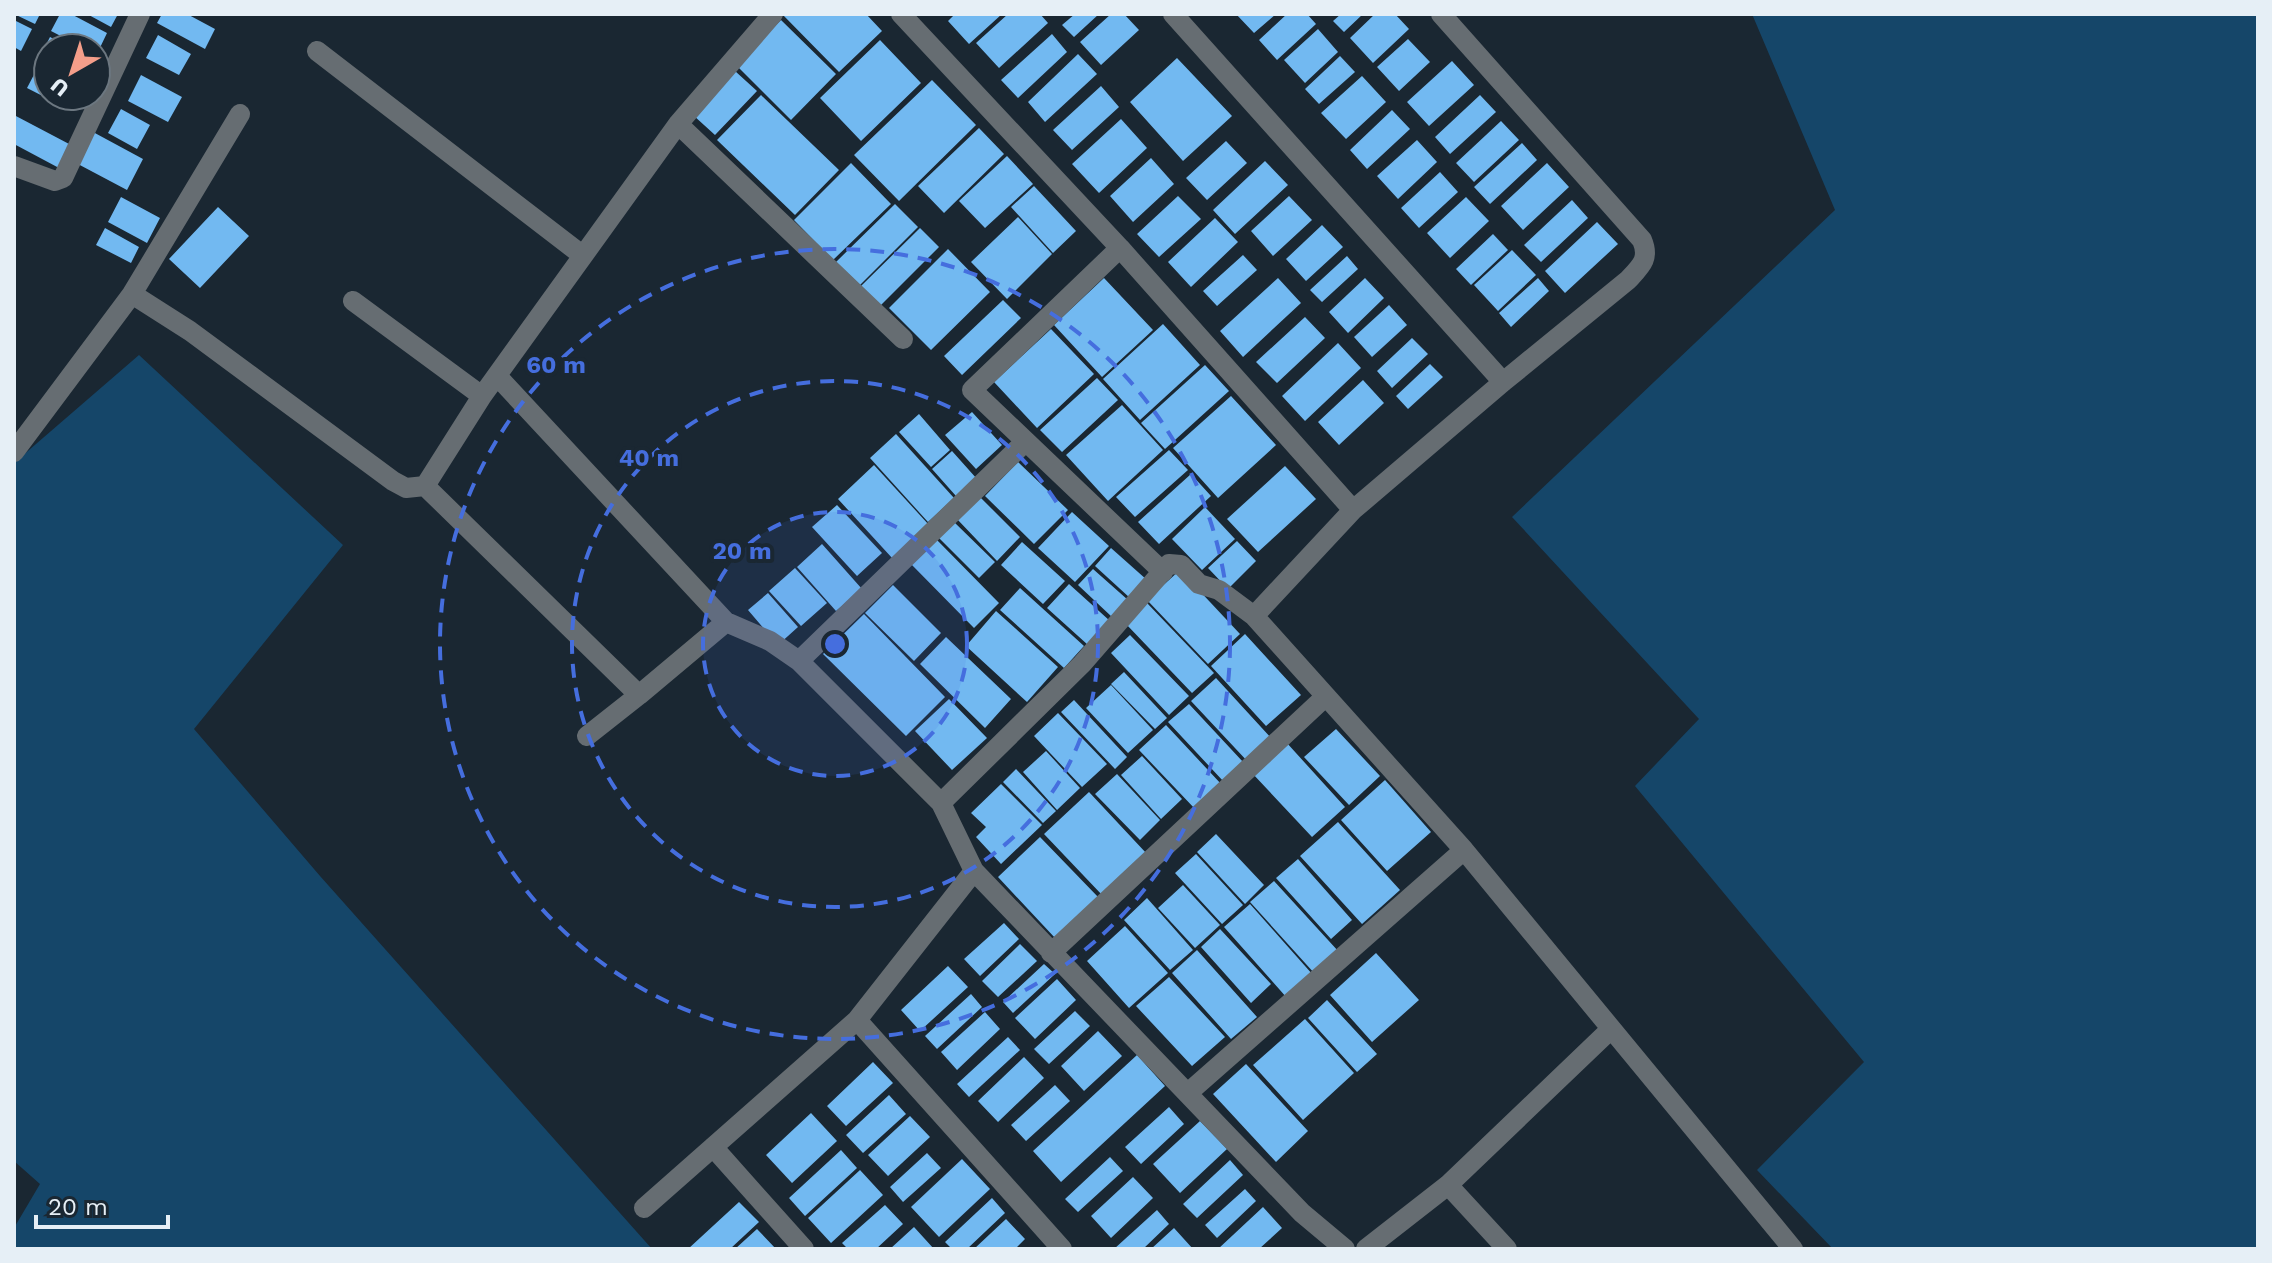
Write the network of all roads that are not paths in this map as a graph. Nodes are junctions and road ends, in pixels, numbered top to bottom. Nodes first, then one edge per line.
1 (140, 14) edge
2 (773, 14) edge
3 (901, 14) edge
4 (1173, 14) edge
5 (1441, 14) edge
6 (317, 51) dead end
7 (240, 114) dead end
8 (678, 124) junction
9 (14, 166) edge
10 (1120, 248) junction
11 (582, 255) junction
12 (132, 294) junction
13 (353, 301) dead end
14 (903, 339) dead end
15 (498, 377) junction
16 (1503, 382) junction
17 (482, 396) junction
18 (1025, 442) junction
19 (14, 452) edge
20 (425, 486) junction
21 (1353, 510) junction
22 (1163, 572) junction
23 (1254, 616) junction
24 (726, 622) junction
25 (799, 661) junction
26 (639, 695) junction
27 (1325, 697) junction
28 (587, 736) dead end
29 (941, 803) junction
30 (1464, 850) junction
31 (974, 871) junction
32 (1051, 953) junction
33 (857, 1020) junction
34 (1611, 1029) junction
35 (1189, 1092) junction
36 (713, 1147) junction
37 (1448, 1185) junction
38 (644, 1208) dead end
39 (804, 1249) edge
40 (1062, 1249) edge
41 (1345, 1249) edge
42 (1366, 1249) edge
43 (1507, 1249) edge
44 (1793, 1249) edge

1 - 9 street
2 - 8 street
3 - 10 street
4 - 16 street
5 - 16 street
6 - 11 street
7 - 12 street
8 - 11 street
8 - 14 street
10 - 18 street
10 - 21 street
11 - 15 street
12 - 19 street
12 - 20 street
13 - 17 street
15 - 17 street
15 - 24 street
16 - 21 street
17 - 20 street
18 - 22 street
18 - 25 street
20 - 26 street
21 - 23 street
22 - 23 street
22 - 29 street
23 - 27 street
24 - 25 street
24 - 26 street
25 - 29 street
26 - 28 street
27 - 30 street
27 - 32 street
29 - 31 street
30 - 34 street
30 - 35 street
31 - 32 street
31 - 33 street
32 - 35 street
33 - 36 street
33 - 40 street
34 - 37 street
34 - 44 street
35 - 41 street
36 - 38 street
36 - 39 street
37 - 42 street
37 - 43 street

